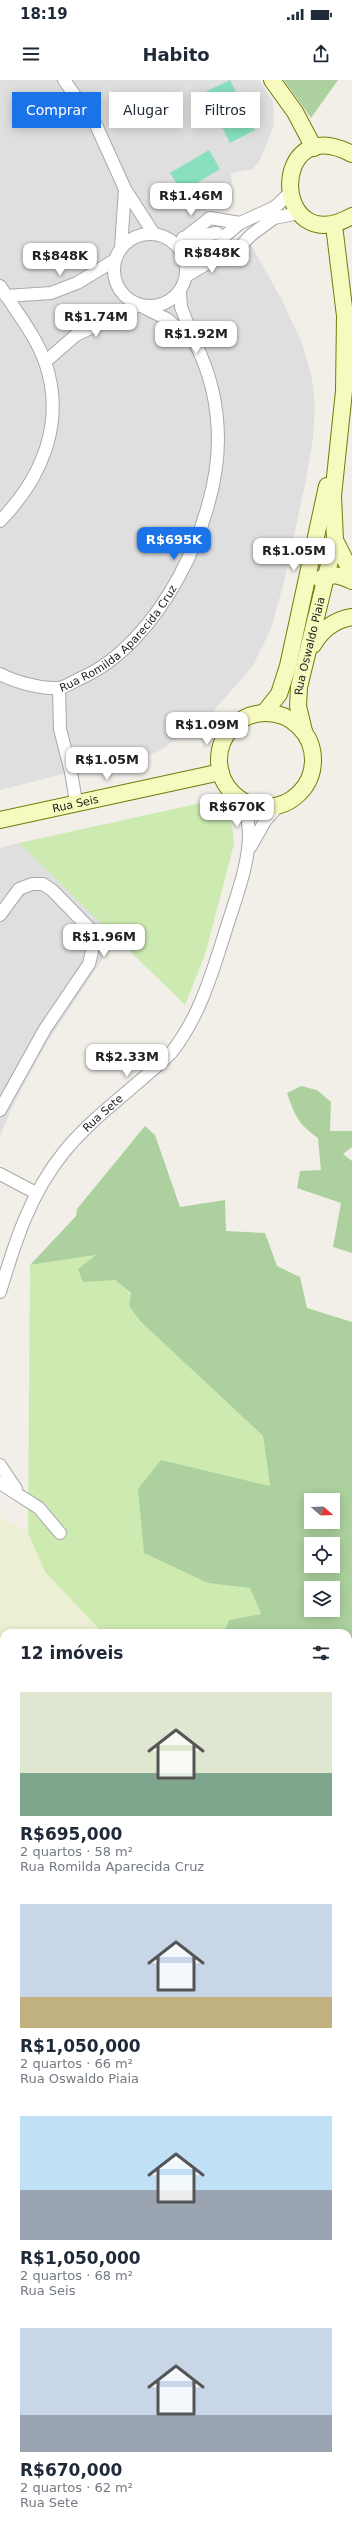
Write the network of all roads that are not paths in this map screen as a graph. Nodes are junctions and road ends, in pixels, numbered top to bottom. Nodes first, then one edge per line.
1 (64, 80) edge
2 (272, 80) edge
3 (314, 148) junction
4 (352, 154) edge
5 (125, 189) junction
6 (289, 194) junction
7 (299, 213) junction
8 (352, 216) edge
9 (240, 224) junction
10 (334, 225) junction
11 (154, 234) junction
12 (251, 235) junction
13 (187, 236) junction
14 (224, 240) junction
15 (174, 242) junction
16 (121, 248) junction
17 (115, 260) junction
18 (202, 265) junction
19 (186, 276) junction
20 (3, 291) edge
21 (180, 291) junction
22 (140, 305) junction
23 (195, 344) junction
24 (45, 362) junction
25 (348, 394) edge
26 (339, 442) junction
27 (0, 521) edge
28 (335, 540) junction
29 (352, 574) edge
30 (328, 575) junction
31 (352, 581) edge
32 (299, 614) junction
33 (352, 617) edge
34 (306, 659) junction
35 (0, 674) edge
36 (59, 688) junction
37 (264, 713) junction
38 (304, 731) junction
39 (221, 772) junction
40 (242, 801) junction
41 (76, 802) junction
42 (278, 806) junction
43 (0, 820) edge
44 (248, 852) junction
45 (0, 915) edge
46 (0, 1110) edge
47 (0, 1174) edge
48 (36, 1193) junction
49 (0, 1292) edge
50 (0, 1465) edge
51 (0, 1483) edge
52 (23, 1497) junction
53 (60, 1533) dead end

1 - 5 street
2 - 3 street
3 - 4 street
3 - 6 street
5 - 11 street
5 - 16 street
6 - 7 street
6 - 9 street
7 - 10 street
7 - 12 street
8 - 10 street
9 - 13 street
9 - 14 street
10 - 25 street, Rua Oswaldo Piaia
11 - 15 street
11 - 16 street
12 - 14 street
12 - 18 street
13 - 14 street
13 - 15 street
14 - 18 street
15 - 19 street
16 - 17 street
17 - 20 street
17 - 22 street
18 - 19 street
19 - 21 street
20 - 24 street
21 - 22 street
21 - 23 street
22 - 23 street
22 - 24 street
23 - 36 street, Rua Romilda Aparecida Cruz
24 - 27 street
25 - 26 street, Rua Oswaldo Piaia
26 - 28 street, Rua Oswaldo Piaia
26 - 32 street, Rua Oswaldo Piaia
28 - 29 street
28 - 30 street, Rua Oswaldo Piaia
30 - 31 street
30 - 32 street
30 - 34 street, Rua Oswaldo Piaia
32 - 37 street, Rua Oswaldo Piaia
33 - 34 street
34 - 38 street, Rua Oswaldo Piaia
35 - 36 street, Rua Romilda Aparecida Cruz
36 - 41 street
37 - 38 street
37 - 39 street
38 - 42 street
39 - 40 street
39 - 41 street, Rua Seis
40 - 42 street
40 - 44 street, Rua Sete
41 - 43 street, Rua Seis
42 - 44 street, Rua Sete
44 - 48 street, Rua Sete
45 - 46 street
47 - 48 street
48 - 49 street, Rua Sete
50 - 52 street
51 - 52 street
52 - 53 street

